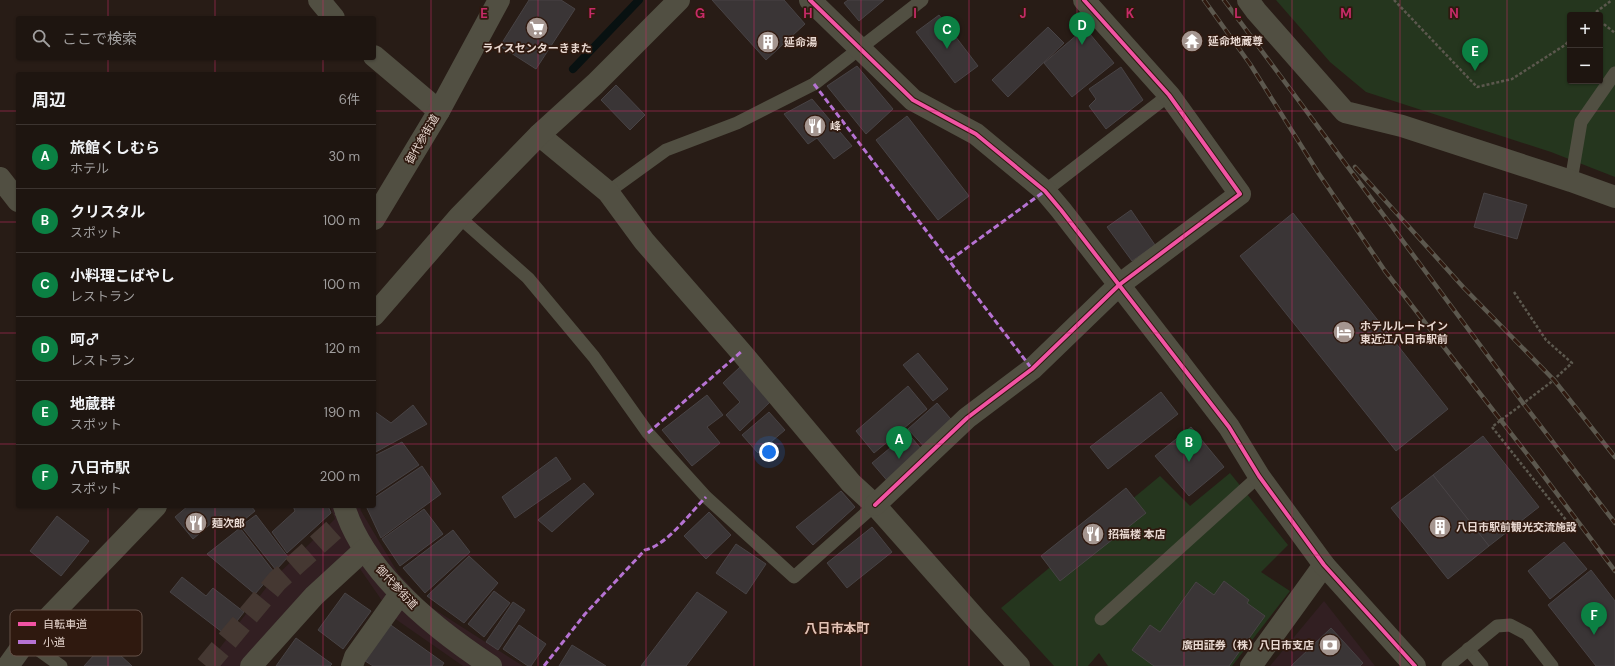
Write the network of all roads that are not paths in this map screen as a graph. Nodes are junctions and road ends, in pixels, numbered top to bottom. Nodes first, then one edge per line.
1 (319, 0) edge
2 (499, 0) edge
3 (679, 0) edge
4 (810, 0) edge
5 (922, 0) edge
6 (1084, 0) edge
7 (1248, 0) edge
8 (332, 16) edge
9 (860, 50) junction
10 (376, 58) edge
11 (1615, 73) edge
12 (1169, 95) junction
13 (439, 111) junction
14 (539, 135) junction
15 (1, 181) edge
16 (1571, 181) junction
17 (1045, 191) junction
18 (608, 192) junction
19 (1615, 197) edge
20 (16, 199) edge
21 (376, 216) edge
22 (460, 217) junction
23 (1119, 285) junction
24 (376, 313) edge
25 (1259, 476) junction
26 (875, 505) junction
27 (154, 508) edge
28 (345, 508) edge
29 (364, 550) junction
30 (1324, 565) junction
31 (400, 594) junction
32 (56, 610) edge
33 (1101, 619) dead end
34 (1468, 650) junction
35 (15, 656) edge
36 (47, 656) edge
37 (8, 666) edge
38 (61, 666) edge
39 (251, 666) edge
40 (352, 666) edge
41 (491, 666) edge
42 (1019, 666) edge
43 (1251, 666) edge
44 (1415, 666) edge
45 (1448, 666) edge
46 (1482, 666) edge
47 (1552, 666) edge

1 - 8 street
2 - 13 street
3 - 14 street
4 - 9 street
5 - 9 lane
6 - 12 street
7 - 16 street
9 - 17 street
9 - 18 lane
10 - 13 street, 御代参街道
11 - 16 lane
12 - 17 lane
12 - 23 street
13 - 21 street, 御代参街道
14 - 18 street
14 - 22 street
15 - 20 street
16 - 19 street
17 - 23 street
18 - 26 street
22 - 24 street
22 - 26 lane
23 - 25 street
23 - 26 street
25 - 30 street
25 - 33 lane
26 - 42 street
27 - 32 street
28 - 29 street, 御代参街道
29 - 31 street, 御代参街道
29 - 39 street
30 - 43 street
30 - 44 street
31 - 40 street
31 - 41 street, 御代参街道
34 - 45 lane
34 - 46 lane
34 - 47 lane
35 - 37 street
36 - 38 lane

